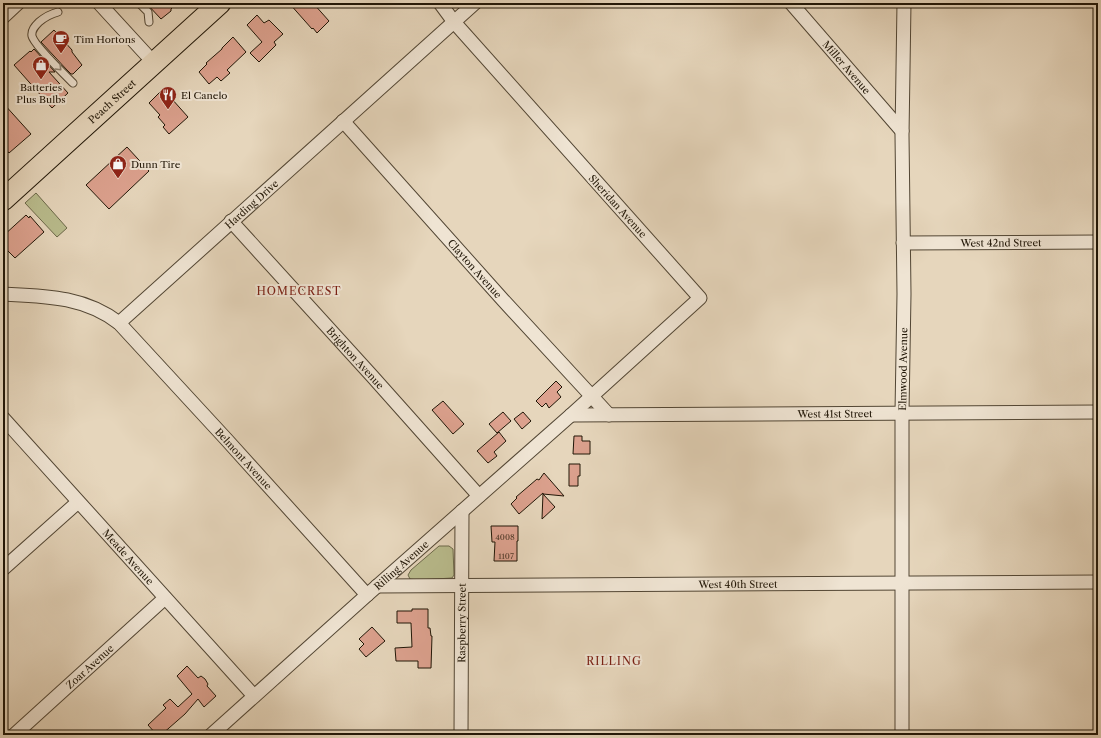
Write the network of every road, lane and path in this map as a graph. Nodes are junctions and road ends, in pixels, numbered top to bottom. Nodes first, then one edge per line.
1 (18, 3) edge
2 (99, 3) edge
3 (139, 3) edge
4 (220, 3) edge
5 (440, 3) edge
6 (475, 3) edge
7 (791, 3) edge
8 (904, 3) edge
9 (58, 12) dead end
10 (3, 17) edge
11 (149, 22) dead end
12 (454, 22) junction
13 (154, 63) junction
14 (73, 83) dead end
15 (343, 121) junction
16 (902, 131) junction
17 (3, 200) edge
18 (231, 221) junction
19 (1098, 242) edge
20 (903, 243) junction
21 (3, 294) edge
22 (118, 323) junction
23 (592, 397) junction
24 (902, 412) junction
25 (1098, 412) edge
26 (571, 415) junction
27 (609, 415) junction
28 (3, 418) edge
29 (479, 496) junction
30 (78, 502) junction
31 (462, 511) junction
32 (3, 569) edge
33 (1098, 582) edge
34 (903, 584) junction
35 (461, 586) junction
36 (372, 590) junction
37 (165, 598) junction
38 (254, 696) junction
39 (14, 735) edge
40 (211, 735) edge
41 (462, 735) edge
42 (902, 735) edge

1 - 10 street
2 - 13 street
3 - 11 lane
4 - 13 main road, Peach Street
5 - 12 street, Sheridan Avenue
6 - 12 street, Harding Drive
7 - 16 street, Miller Avenue
8 - 16 street, Elmwood Avenue
9 -> 14 lane
12 - 15 street, Harding Drive
12 - 23 street, Sheridan Avenue
13 - 17 main road, Peach Street
15 - 18 street, Harding Drive
15 - 23 street, Clayton Avenue
16 - 20 street, Elmwood Avenue
18 - 22 street, Harding Drive
18 - 29 street, Brighton Avenue
19 - 20 street, West 42nd Street
20 - 24 street, Elmwood Avenue
21 - 22 street
22 - 36 street, Belmont Avenue
23 - 26 street, Rilling Avenue
23 - 27 street, Clayton Avenue
24 - 25 street, West 41st Street
24 - 27 street, West 41st Street
24 - 34 street, Elmwood Avenue
26 - 27 street, West 41st Street
26 - 29 street, Rilling Avenue
28 - 30 street, Meade Avenue
29 - 31 street, Rilling Avenue
30 - 32 street
30 - 37 street, Meade Avenue
31 - 35 street, Raspberry Street
31 - 36 street, Rilling Avenue
33 - 34 street, West 40th Street
34 - 35 street, West 40th Street
34 - 42 street, Elmwood Avenue
35 - 36 street, West 40th Street
35 - 41 street, Raspberry Street
36 - 38 street, Rilling Avenue
37 - 38 street, Meade Avenue
37 - 39 street, Zoar Avenue
38 - 40 street, Rilling Avenue

